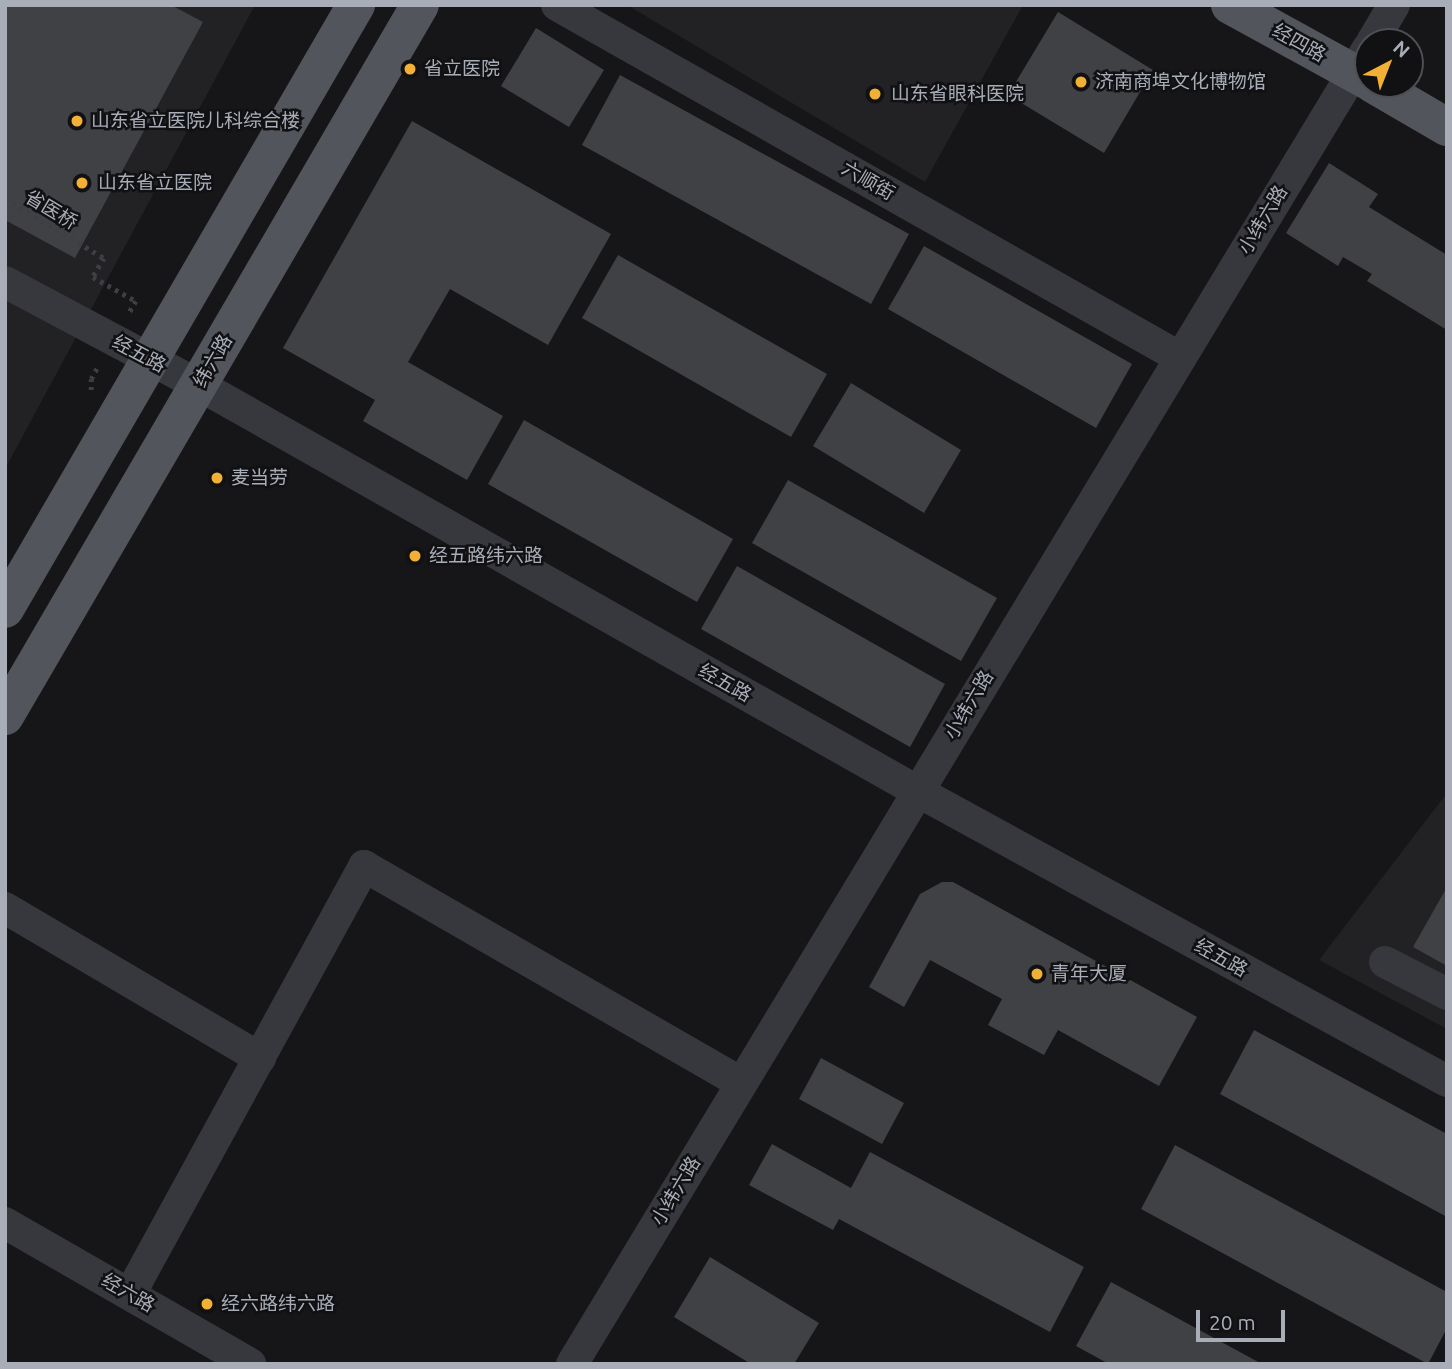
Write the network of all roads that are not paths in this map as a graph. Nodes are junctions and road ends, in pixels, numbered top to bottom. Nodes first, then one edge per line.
1 (356, 5) edge
2 (420, 5) edge
3 (557, 5) edge
4 (1230, 5) edge
5 (1394, 5) edge
6 (1384, 28) edge
7 (1354, 59) edge
8 (1354, 85) edge
9 (1410, 98) edge
10 (1447, 127) edge
11 (5, 282) edge
12 (1179, 357) junction
13 (150, 359) junction
14 (199, 386) junction
15 (5, 609) edge
16 (5, 716) edge
17 (917, 791) junction
18 (5, 908) edge
19 (1385, 961) dead end
20 (1447, 994) edge
21 (260, 1058) junction
22 (1447, 1081) edge
23 (741, 1083) junction
24 (5, 1223) edge
25 (130, 1294) junction
26 (250, 1364) edge
27 (572, 1364) edge

1 - 13 main road
2 - 14 main road, 纬六路
3 - 12 street, 六顺街
4 - 7 main road, 经四路
5 - 6 street, 小纬六路
8 - 12 street, 小纬六路
9 - 10 main road, 经四路
11 - 13 street, 经五路
12 - 17 street, 小纬六路
13 - 14 street, 经五路
13 - 15 main road
14 - 16 main road, 纬六路
14 - 17 street, 经五路
17 - 22 street, 经五路
17 - 23 street, 小纬六路
18 - 21 street
19 - 20 street
21 - 23 street
21 - 25 street
23 - 27 street, 小纬六路
24 - 25 street, 经六路
25 - 26 street, 经六路

